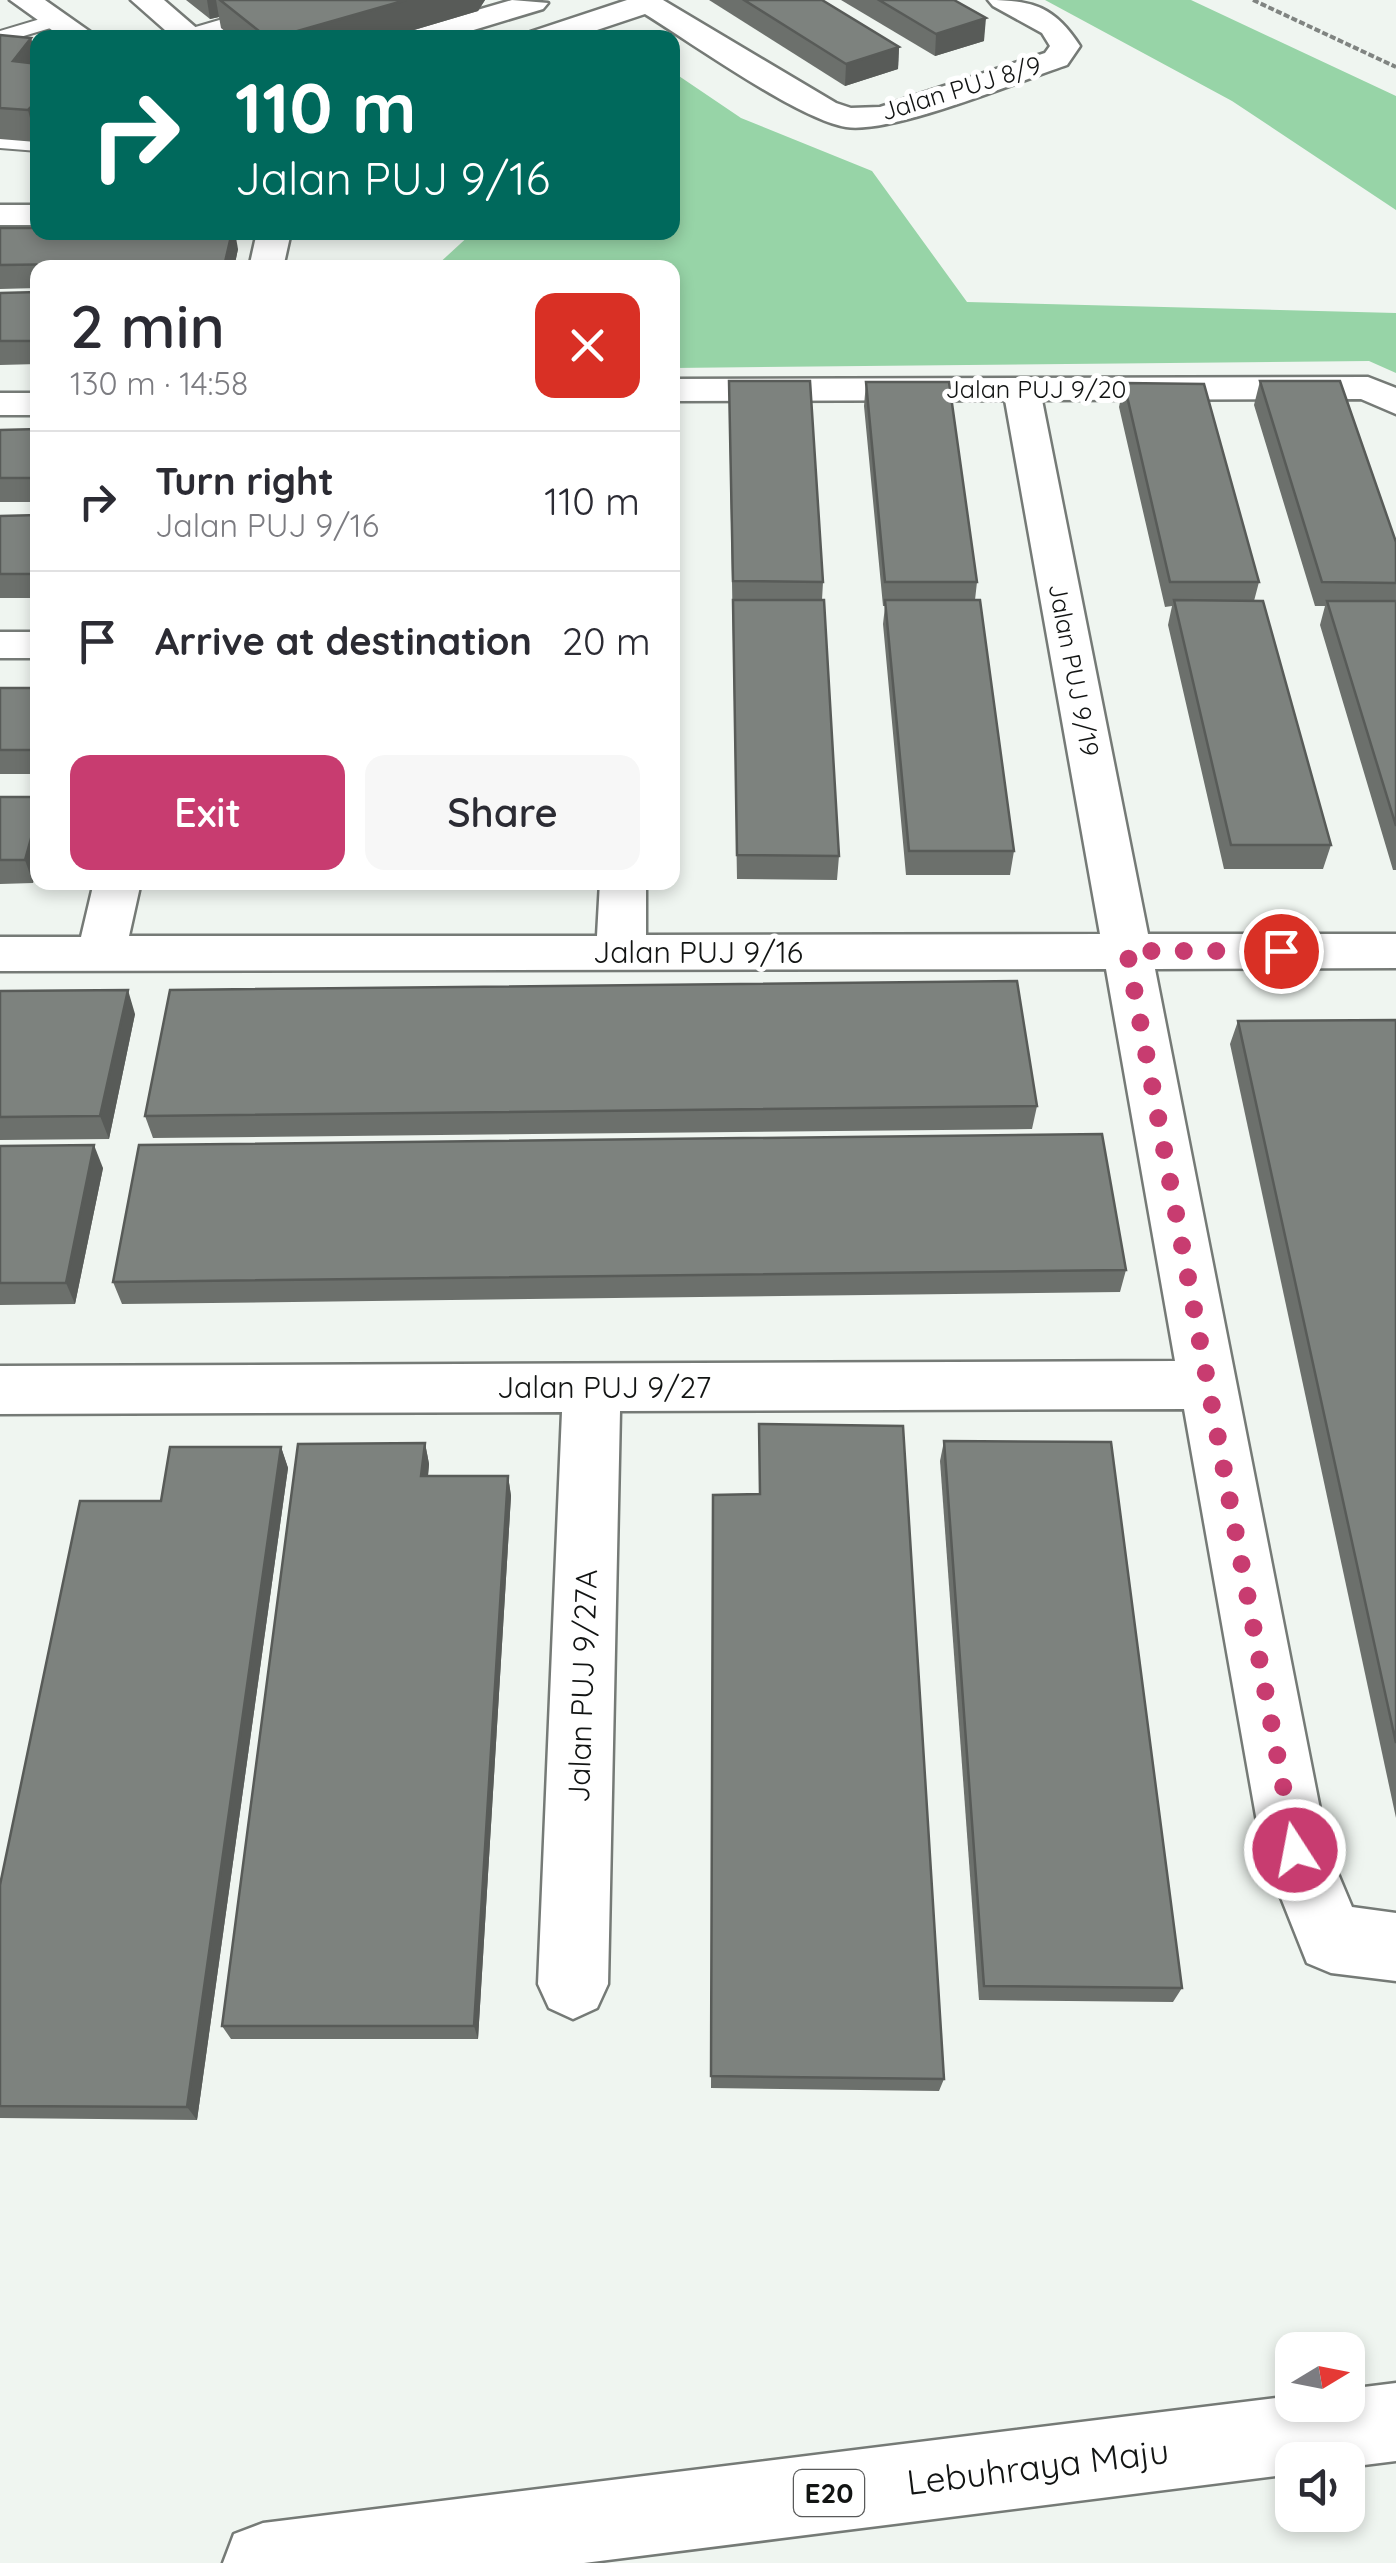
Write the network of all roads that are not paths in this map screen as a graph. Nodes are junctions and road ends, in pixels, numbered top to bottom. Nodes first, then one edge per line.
1 (25, 0) edge
2 (146, 0) edge
3 (309, 0) edge
4 (1003, 0) edge
5 (531, 1) edge
6 (645, 2) edge
7 (57, 20) junction
8 (72, 30) edge
9 (184, 30) edge
10 (211, 30) edge
11 (439, 30) edge
12 (554, 30) edge
13 (565, 30) edge
14 (0, 38) edge
15 (3, 142) edge
16 (30, 144) edge
17 (0, 215) edge
18 (30, 215) edge
19 (680, 390) edge
20 (1022, 390) junction
21 (1396, 403) edge
22 (0, 404) edge
23 (30, 404) edge
24 (0, 644) edge
25 (30, 644) edge
26 (116, 890) edge
27 (622, 890) edge
28 (1127, 951) junction
29 (1396, 951) edge
30 (621, 953) junction
31 (0, 954) edge
32 (101, 954) junction
33 (1208, 1386) junction
34 (592, 1388) junction
35 (0, 1390) edge
36 (1396, 1947) edge
37 (574, 1984) dead end
38 (1396, 2422) edge
39 (263, 2563) edge

1 - 7 main road
2 - 9 main road
3 - 10 lane
4 - 6 main road, Jalan PUJ 8/9
5 - 11 main road
5 - 12 main road
6 - 13 main road
7 - 8 main road
7 - 14 lane
15 - 16 lane
17 - 18 main road
19 - 20 main road, Jalan PUJ 9/20
20 - 21 main road, Jalan PUJ 9/20
20 - 28 main road, Jalan PUJ 9/19
22 - 23 main road
24 - 25 main road
26 - 32 main road
27 - 30 main road
28 - 29 main road, Jalan PUJ 9/16
28 - 30 main road, Jalan PUJ 9/16
28 - 33 main road, Jalan PUJ 9/19
30 - 32 main road, Jalan PUJ 9/16
31 - 32 main road, Jalan PUJ 9/16
33 - 34 main road, Jalan PUJ 9/27
33 - 36 main road, Jalan PUJ 9/19
34 - 35 main road, Jalan PUJ 9/27
34 - 37 main road, Jalan PUJ 9/27A
38 - 39 main road, Lebuhraya Maju / E20

